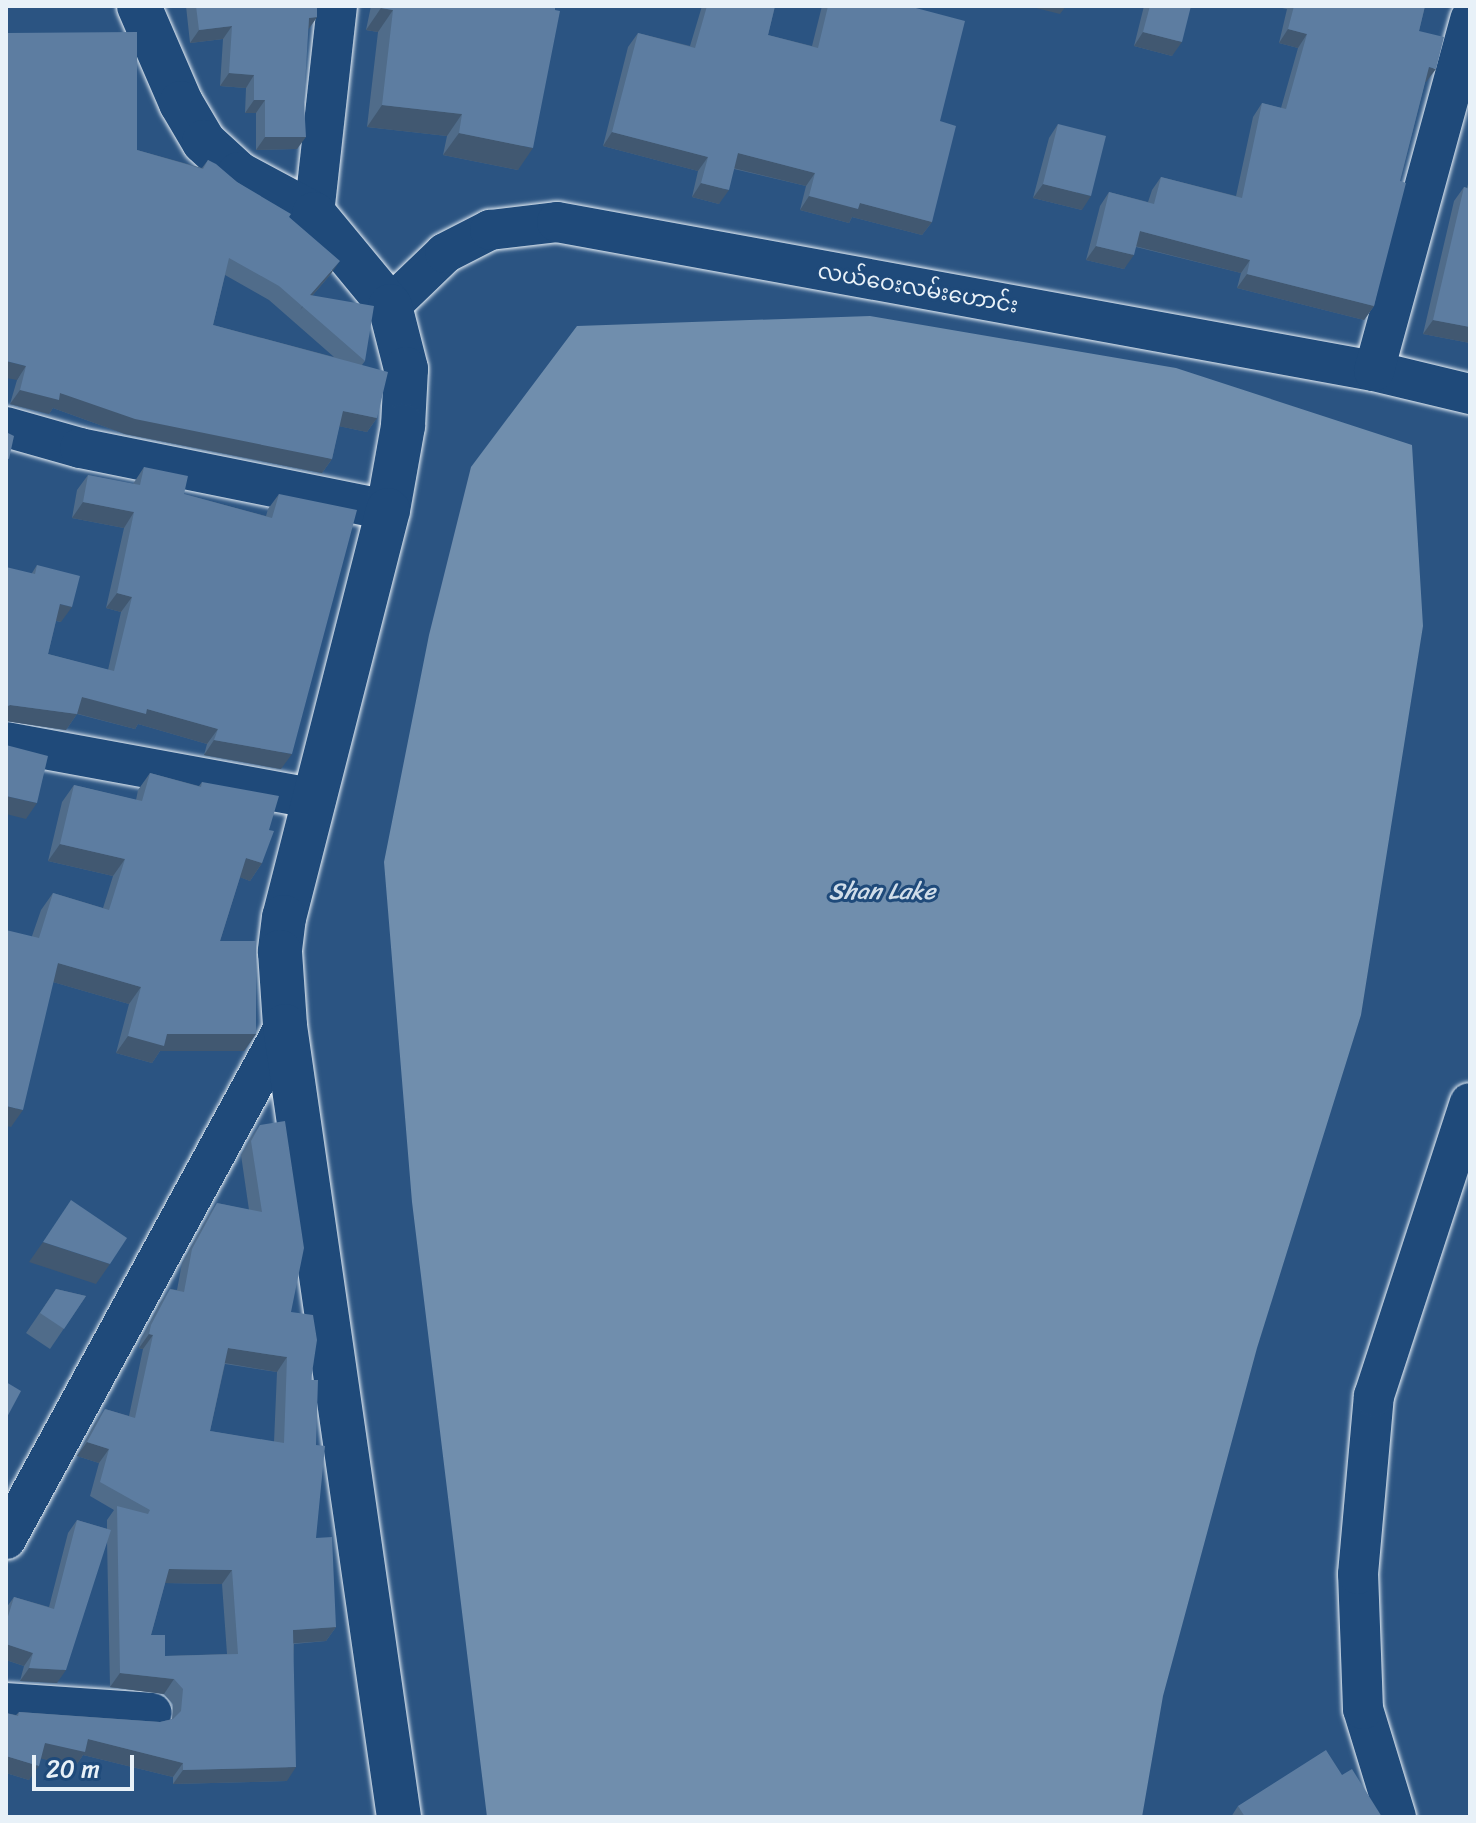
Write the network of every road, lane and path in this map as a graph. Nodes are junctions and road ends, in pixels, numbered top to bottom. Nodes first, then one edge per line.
1 (139, 6) edge
2 (337, 6) edge
3 (1470, 19) edge
4 (314, 214) junction
5 (390, 306) junction
6 (1374, 371) junction
7 (1470, 394) edge
8 (6, 427) edge
9 (388, 510) junction
10 (6, 742) edge
11 (316, 799) junction
12 (285, 1026) junction
13 (1470, 1103) edge
14 (6, 1539) edge
15 (6, 1703) edge
16 (152, 1713) dead end
17 (399, 1817) edge
18 (1396, 1817) edge

1 - 4 main road
2 - 4 street
3 - 6 street
4 - 5 main road
5 - 6 street, လယ်ဝေးလမ်းဟောင်း
5 - 9 main road
6 - 7 street, လယ်ဝေးလမ်းဟောင်း
8 - 9 street
9 - 11 main road
10 - 11 street
11 - 12 main road
12 - 14 street
12 - 17 main road
13 - 18 street
15 - 16 street

